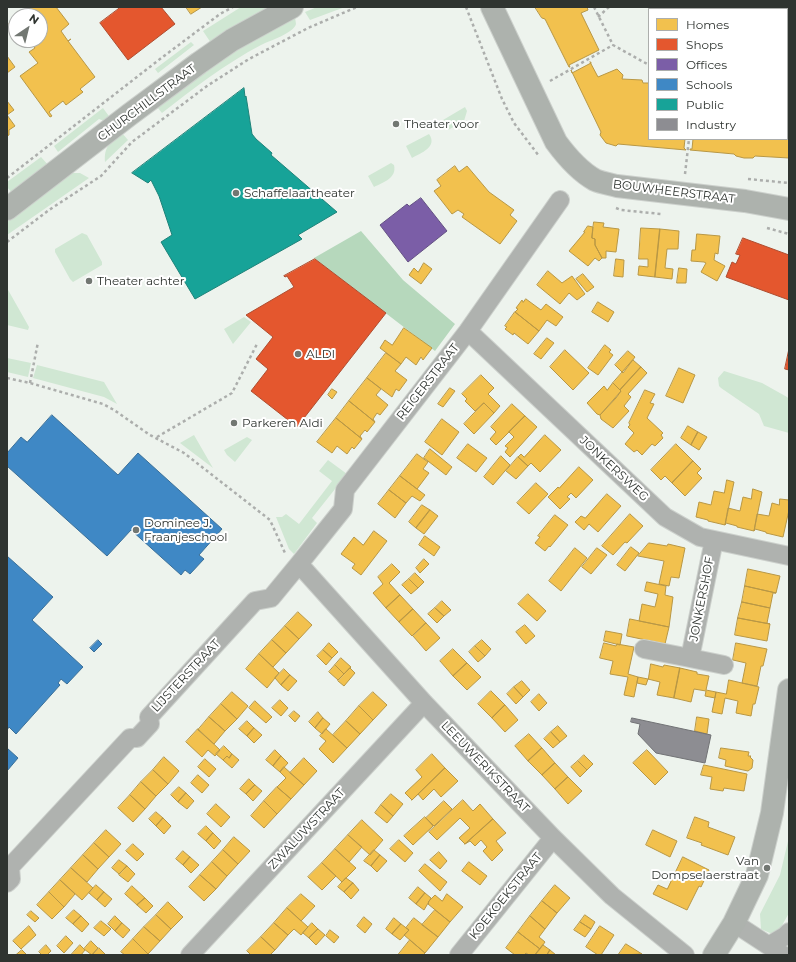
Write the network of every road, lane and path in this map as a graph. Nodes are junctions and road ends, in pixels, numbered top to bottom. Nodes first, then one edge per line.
1 (233, 7) edge
2 (292, 7) edge
3 (357, 7) edge
4 (492, 7) edge
5 (594, 7) edge
6 (609, 7) edge
7 (598, 17) junction
8 (613, 45) junction
9 (648, 64) edge
10 (547, 82) dead end
11 (689, 140) edge
12 (678, 173) dead end
13 (7, 178) edge
14 (745, 179) dead end
15 (789, 183) edge
16 (560, 200) dead end
17 (7, 209) edge
18 (789, 209) edge
19 (7, 242) edge
20 (468, 331) junction
21 (38, 342) dead end
22 (258, 344) dead end
23 (7, 378) edge
24 (30, 383) junction
25 (156, 438) junction
26 (714, 540) junction
27 (789, 556) edge
28 (299, 564) junction
29 (644, 649) dead end
30 (690, 658) junction
31 (724, 665) dead end
32 (789, 690) edge
33 (424, 704) junction
34 (784, 764) edge
35 (553, 838) junction
36 (7, 883) edge
37 (734, 923) junction
38 (789, 932) edge
39 (777, 950) edge
40 (190, 955) edge
41 (459, 955) edge
42 (686, 955) edge
43 (714, 955) edge

1 - 13 path
2 - 17 main road, CHURCHILLSTRAAT
3 - 19 path
4 - 18 main road, BOUWHEERSTRAAT
5 - 7 path
6 - 7 path
7 - 8 path
8 - 9 path
8 - 10 path
11 - 12 path
14 - 15 path
16 - 20 street, REIGERSTRAAT
20 - 26 street, JONKERSWEG
20 - 28 street, REIGERSTRAAT
21 - 24 path
22 - 25 path
23 - 24 path
24 - 25 path
25 - 28 path
26 - 27 street, JONKERSWEG
26 - 30 street, JONKERSHOF
28 - 33 street, LEEUWERIKSTRAAT
28 - 36 street, LIJSTERSTRAAT
29 - 30 street, JONKERSHOF
30 - 31 street, JONKERSHOF
32 - 34 main road
33 - 35 street, LEEUWERIKSTRAAT
33 - 40 street, ZWALUWSTRAAT
34 - 37 main road
35 - 41 street, KOEKOEKSTRAAT
35 - 42 street, LEEUWERIKSTRAAT
37 - 39 street
37 - 43 main road
38 - 39 street

